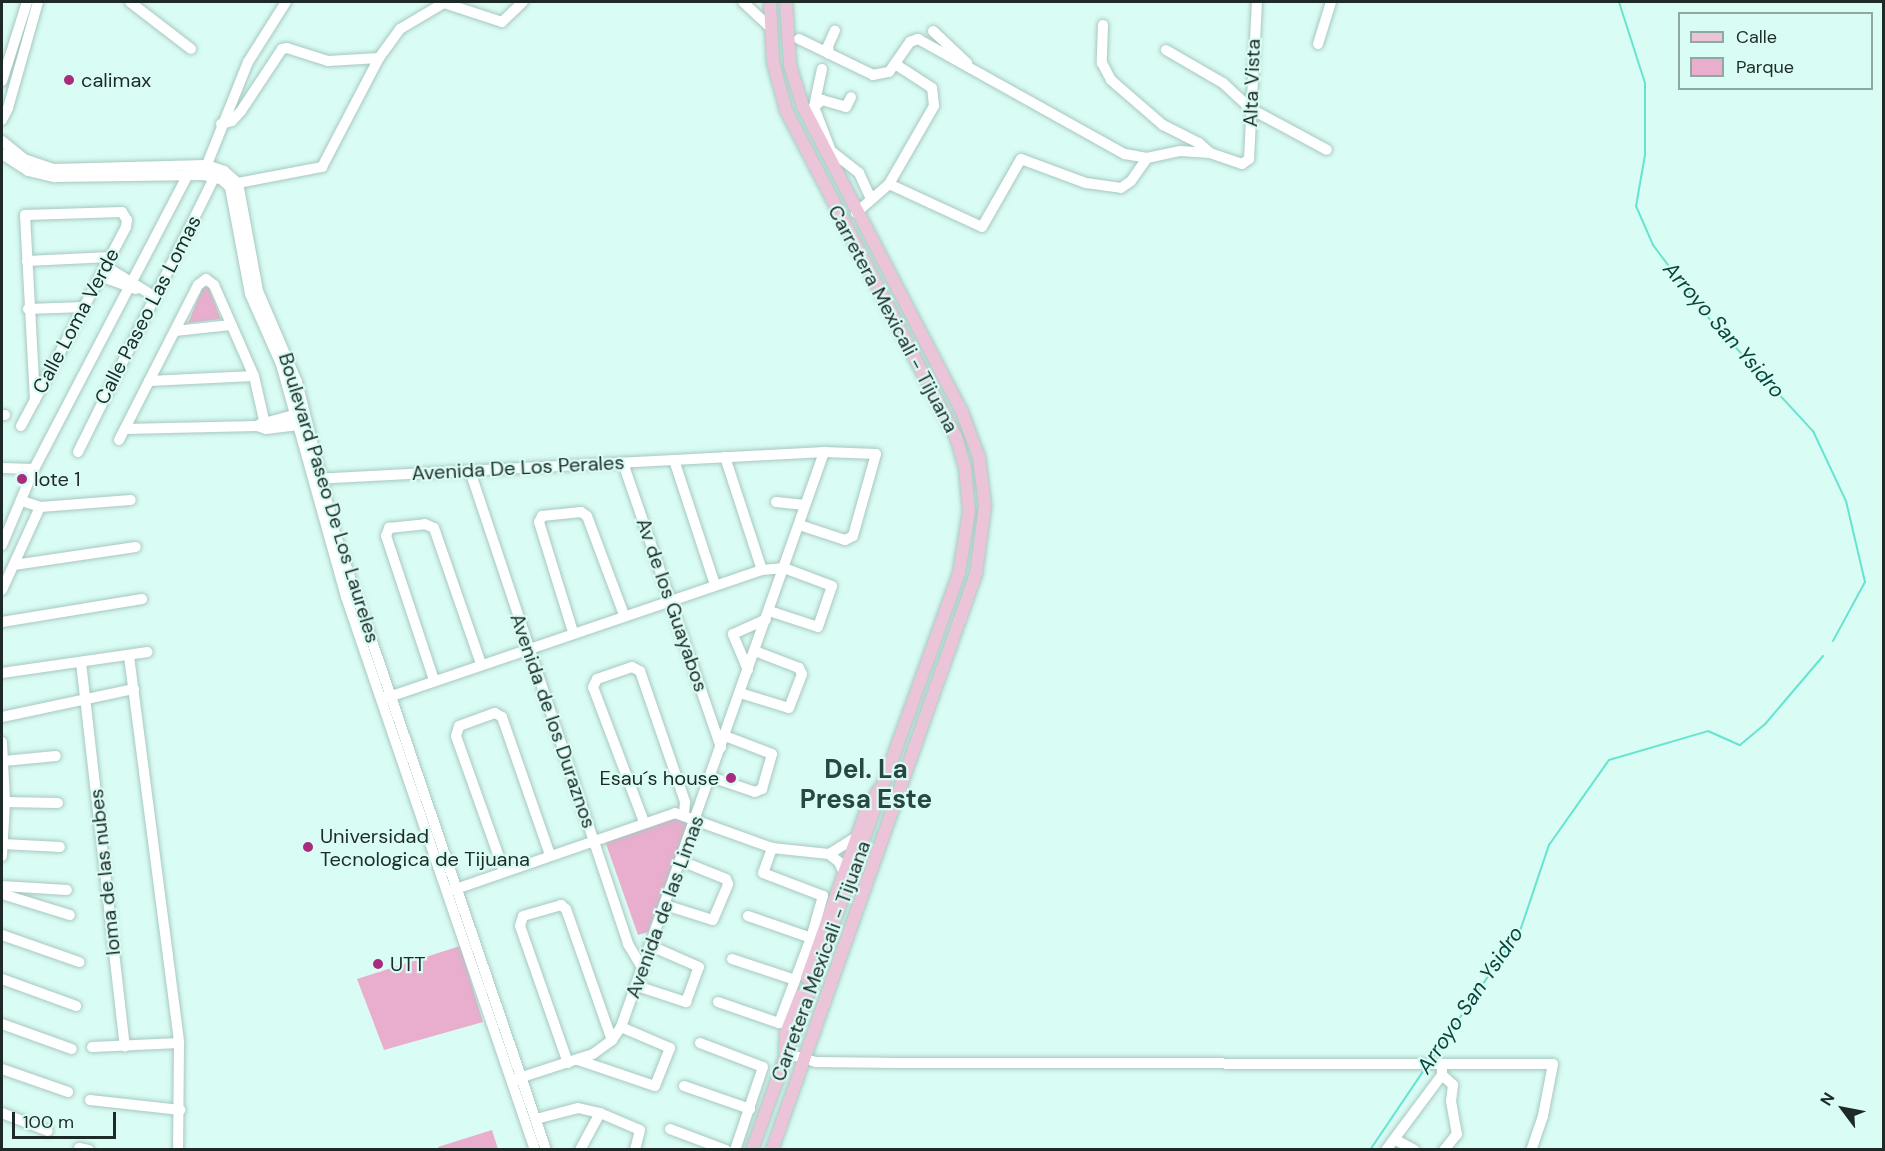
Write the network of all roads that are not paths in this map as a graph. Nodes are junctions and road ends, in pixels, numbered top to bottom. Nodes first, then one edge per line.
1 (27, 2) edge
2 (38, 2) edge
3 (130, 2) edge
4 (286, 2) edge
5 (522, 2) edge
6 (747, 2) edge
7 (770, 2) edge
8 (786, 2) edge
9 (1257, 2) edge
10 (1331, 2) edge
11 (1103, 25) dead end
12 (770, 27) junction
13 (835, 30) dead end
14 (933, 32) dead end
15 (799, 39) dead end
16 (1318, 44) dead end
17 (190, 50) dead end
18 (1166, 50) dead end
19 (829, 54) junction
20 (379, 58) junction
21 (895, 64) junction
22 (969, 66) junction
23 (822, 69) dead end
24 (2, 81) edge
25 (851, 97) dead end
26 (814, 107) junction
27 (1251, 109) junction
28 (2, 120) edge
29 (221, 124) junction
30 (2, 141) edge
31 (1327, 150) dead end
32 (1210, 153) junction
33 (2, 154) edge
34 (1147, 158) junction
35 (190, 170) junction
36 (204, 170) junction
37 (217, 173) junction
38 (238, 183) junction
39 (889, 184) junction
40 (871, 199) junction
41 (856, 213) junction
42 (27, 261) junction
43 (105, 267) junction
44 (135, 287) junction
45 (155, 297) junction
46 (84, 307) junction
47 (28, 309) junction
48 (231, 325) junction
49 (175, 331) junction
50 (254, 376) junction
51 (149, 381) junction
52 (35, 400) junction
53 (302, 419) junction
54 (263, 425) junction
55 (21, 426) dead end
56 (125, 429) junction
57 (120, 440) dead end
58 (78, 452) dead end
59 (824, 452) junction
60 (725, 457) junction
61 (674, 460) junction
62 (623, 463) junction
63 (2, 468) edge
64 (34, 469) junction
65 (470, 471) junction
66 (316, 479) junction
67 (131, 500) dead end
68 (22, 501) junction
69 (776, 502) dead end
70 (805, 505) junction
71 (40, 507) junction
72 (798, 525) junction
73 (2, 545) edge
74 (136, 547) dead end
75 (14, 565) junction
76 (783, 568) junction
77 (762, 570) junction
78 (715, 585) junction
79 (2, 590) edge
80 (142, 599) dead end
81 (669, 600) junction
82 (624, 615) junction
83 (767, 615) junction
84 (2, 622) edge
85 (573, 632) junction
86 (527, 648) junction
87 (755, 651) junction
88 (147, 652) dead end
89 (129, 656) junction
90 (81, 662) junction
91 (482, 664) junction
92 (748, 670) junction
93 (2, 673) edge
94 (434, 681) junction
95 (134, 689) junction
96 (740, 693) junction
97 (86, 697) junction
98 (387, 697) junction
99 (2, 717) edge
100 (725, 736) junction
101 (2, 742) edge
102 (721, 748) junction
103 (56, 756) dead end
104 (4, 760) junction
105 (711, 777) junction
106 (887, 780) junction
107 (5, 802) junction
108 (58, 803) dead end
109 (684, 813) junction
110 (696, 818) junction
111 (644, 822) junction
112 (856, 837) junction
113 (593, 839) junction
114 (60, 847) dead end
115 (772, 848) junction
116 (2, 850) edge
117 (828, 854) junction
118 (550, 855) junction
119 (681, 861) junction
120 (504, 872) junction
121 (844, 873) junction
122 (2, 886) edge
123 (458, 888) junction
124 (51, 890) junction
125 (67, 890) dead end
126 (447, 892) junction
127 (2, 894) edge
128 (666, 904) junction
129 (52, 909) junction
130 (70, 915) dead end
131 (748, 916) dead end
132 (2, 935) edge
133 (811, 938) junction
134 (651, 946) junction
135 (732, 959) dead end
136 (79, 962) dead end
137 (643, 969) junction
138 (2, 979) edge
139 (795, 981) junction
140 (637, 987) junction
141 (718, 1002) dead end
142 (76, 1006) dead end
143 (2, 1024) edge
144 (621, 1027) junction
145 (612, 1040) junction
146 (179, 1043) junction
147 (700, 1043) dead end
148 (125, 1046) junction
149 (92, 1047) dead end
150 (72, 1049) dead end
151 (788, 1054) junction
152 (803, 1059) junction
153 (573, 1062) junction
154 (2, 1069) edge
155 (1442, 1069) junction
156 (517, 1079) junction
157 (684, 1086) dead end
158 (68, 1092) dead end
159 (90, 1100) dead end
160 (750, 1109) junction
161 (180, 1110) junction
162 (2, 1113) edge
163 (600, 1113) junction
164 (536, 1119) junction
165 (670, 1129) dead end
166 (48, 1131) dead end
167 (1396, 1140) junction
168 (178, 1149) edge
169 (536, 1149) edge
170 (546, 1149) edge
171 (580, 1149) edge
172 (635, 1149) edge
173 (726, 1149) edge
174 (735, 1149) edge
175 (752, 1149) edge
176 (772, 1149) edge
177 (1386, 1149) edge
178 (1415, 1149) edge
179 (1444, 1149) edge
180 (1531, 1149) edge

1 - 24 street
2 - 28 street
3 - 17 street
4 - 29 street
5 - 20 street
6 - 12 street
7 - 12 main road, Carretera Mexicali - Tijuana
8 - 41 main road, Carretera Mexicali - Tijuana
9 - 27 street, Alta Vista
10 - 16 street
11 - 32 street
12 - 106 main road, Carretera Mexicali - Tijuana
13 - 19 street
14 - 22 street
15 - 19 street
18 - 27 street
19 - 21 street
20 - 29 street
20 - 38 street
21 - 22 street
21 - 39 street
22 - 34 street
23 - 26 street
25 - 26 street
26 - 40 street
27 - 31 street
27 - 32 street, Alta Vista
29 - 36 street
30 - 35 street
32 - 34 street
33 - 35 street
34 - 39 street
35 - 36 street
35 - 44 street
36 - 37 street
37 - 38 street
37 - 45 street, Calle Paseo Las Lomas
37 - 53 street, Boulevard Paseo De Los Laureles
38 - 53 street, Boulevard Paseo De Los Laureles
39 - 40 street
40 - 41 street
41 - 152 main road, Carretera Mexicali - Tijuana
42 - 43 street
42 - 43 street, Calle Loma Verde
42 - 47 street
43 - 44 street
43 - 46 street, Calle Loma Verde
44 - 45 street
44 - 64 street
45 - 58 street, Calle Paseo Las Lomas
46 - 47 street
46 - 52 street, Calle Loma Verde
47 - 52 street
48 - 49 street
48 - 49 street
48 - 50 street
49 - 51 street
50 - 51 street
50 - 54 street
51 - 56 street
52 - 55 street, Calle Loma Verde
53 - 54 street
53 - 66 street, Boulevard Paseo De Los Laureles
54 - 56 street
56 - 57 street
59 - 60 street, Avenida De Los Perales
59 - 70 street, Avenida de las Limas
59 - 72 street, Avenida De Los Perales
60 - 61 street, Avenida De Los Perales
60 - 77 street
61 - 62 street, Avenida De Los Perales
61 - 78 street
62 - 65 street, Avenida De Los Perales
62 - 81 street, Av de los Guayabos
63 - 64 street
64 - 68 street
65 - 66 street, Avenida De Los Perales
65 - 86 street, Avenida de los Duraznos
66 - 98 street, Boulevard Paseo De Los Laureles
67 - 71 street
68 - 71 street
68 - 73 street
69 - 70 street
70 - 72 street, Avenida de las Limas
71 - 75 street
72 - 76 street, Avenida de las Limas
74 - 75 street
75 - 79 street
76 - 77 street
76 - 83 street, Avenida de las Limas
76 - 83 street
77 - 78 street
78 - 81 street
80 - 84 street
81 - 82 street
81 - 102 street, Av de los Guayabos
82 - 85 street
82 - 85 street
83 - 87 street, Avenida de las Limas
83 - 92 street
85 - 86 street
86 - 91 street
86 - 113 street, Avenida de los Duraznos
87 - 92 street, Avenida de las Limas
87 - 96 street
88 - 89 street
89 - 90 street
89 - 95 street
90 - 93 street
90 - 97 street, loma de las nubes
91 - 94 street
91 - 94 street
92 - 96 street, Avenida de las Limas
94 - 98 street
95 - 97 street
95 - 146 street
96 - 100 street, Avenida de las Limas
97 - 99 street
97 - 148 street, loma de las nubes
98 - 123 street, Boulevard Paseo De Los Laureles
98 - 126 street, Boulevard Paseo De Los Laureles
100 - 102 street, Avenida de las Limas
100 - 105 street
101 - 104 street
102 - 105 street, Avenida de las Limas
103 - 104 street
104 - 107 street
105 - 110 street, Avenida de las Limas
106 - 112 main road
106 - 151 main road, Carretera Mexicali - Tijuana
107 - 108 street
107 - 116 street
109 - 110 street
109 - 111 street
109 - 111 street
110 - 115 street
110 - 119 street, Avenida de las Limas
111 - 113 street
112 - 117 street
112 - 121 main road
113 - 118 street
113 - 137 street, Avenida de los Duraznos
114 - 116 street
115 - 117 street
115 - 133 street
117 - 121 street
118 - 120 street
118 - 120 street
119 - 128 street, Avenida de las Limas
119 - 128 street
120 - 123 street
121 - 151 main road
122 - 124 street
123 - 126 street
123 - 156 street, Boulevard Paseo De Los Laureles
124 - 125 street
124 - 129 street
126 - 156 street, Boulevard Paseo De Los Laureles
127 - 129 street
128 - 134 street, Avenida de las Limas
129 - 130 street
131 - 133 street
132 - 136 street
133 - 139 street
134 - 137 street, Avenida de las Limas
134 - 140 street
135 - 139 street
137 - 140 street, Avenida de las Limas
138 - 142 street
139 - 141 street
140 - 144 street, Avenida de las Limas
143 - 150 street
144 - 145 street, Avenida de las Limas
144 - 153 street
145 - 153 street, Avenida de las Limas
145 - 153 street
146 - 148 street
146 - 161 street
147 - 160 street
148 - 149 street
151 - 152 street
151 - 175 main road, Carretera Mexicali - Tijuana
152 - 155 street
152 - 176 main road, Carretera Mexicali - Tijuana
153 - 156 street, Avenida de las Limas
154 - 158 street
155 - 167 street
155 - 179 street
155 - 180 street
156 - 164 street, Boulevard Paseo De Los Laureles
156 - 169 street, Boulevard Paseo De Los Laureles
157 - 160 street
159 - 161 street
160 - 174 street
161 - 168 street
162 - 166 street
163 - 164 street
163 - 171 street
163 - 172 street
164 - 170 street, Boulevard Paseo De Los Laureles
165 - 173 street
167 - 177 street
167 - 178 street

